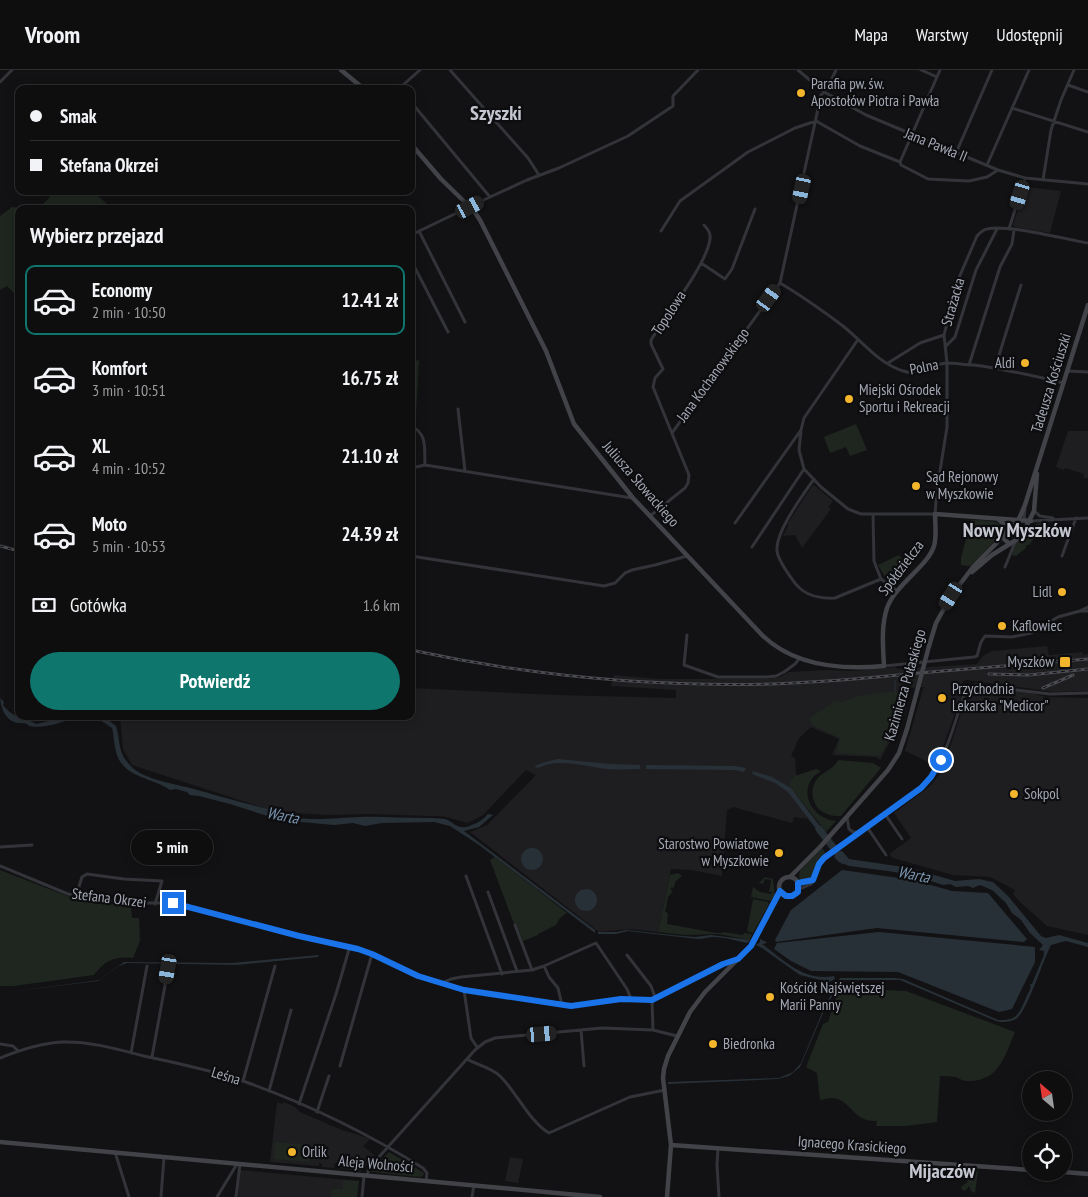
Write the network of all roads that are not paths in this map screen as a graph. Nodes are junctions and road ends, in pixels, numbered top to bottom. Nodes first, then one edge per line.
1 (12, 70) edge
2 (341, 70) edge
3 (420, 70) edge
4 (450, 70) edge
5 (698, 70) edge
6 (798, 70) edge
7 (836, 70) edge
8 (921, 70) edge
9 (940, 70) edge
10 (992, 70) edge
11 (1029, 70) edge
12 (1074, 70) edge
13 (936, 77) junction
14 (0, 82) edge
15 (359, 85) edge
16 (403, 85) edge
17 (1068, 85) junction
18 (824, 92) junction
19 (1088, 92) edge
20 (415, 107) edge
21 (1012, 108) junction
22 (816, 121) junction
23 (1054, 121) junction
24 (1088, 132) edge
25 (912, 135) junction
26 (415, 149) edge
27 (956, 153) junction
28 (900, 162) junction
29 (988, 165) junction
30 (998, 170) junction
31 (540, 175) junction
32 (1025, 178) junction
33 (1043, 180) junction
34 (1088, 184) edge
35 (490, 197) junction
36 (470, 207) junction
37 (755, 209) dead end
38 (704, 225) dead end
39 (997, 228) junction
40 (1009, 229) junction
41 (1014, 230) junction
42 (419, 231) junction
43 (661, 231) dead end
44 (415, 233) edge
45 (1088, 244) edge
46 (701, 263) junction
47 (415, 268) edge
48 (780, 283) junction
49 (1021, 285) dead end
50 (1088, 306) edge
51 (465, 322) dead end
52 (448, 332) dead end
53 (944, 335) junction
54 (858, 341) junction
55 (945, 348) junction
56 (888, 363) junction
57 (947, 363) junction
58 (969, 365) junction
59 (995, 368) junction
60 (1068, 371) junction
61 (1088, 372) edge
62 (1064, 383) junction
63 (458, 409) dead end
64 (415, 428) edge
65 (800, 430) junction
66 (672, 433) junction
67 (425, 465) junction
68 (415, 467) edge
69 (804, 469) junction
70 (1037, 469) junction
71 (465, 471) junction
72 (814, 480) junction
73 (633, 498) junction
74 (1025, 505) junction
75 (1034, 511) junction
76 (872, 514) junction
77 (935, 514) junction
78 (650, 516) junction
79 (997, 518) junction
80 (1076, 518) junction
81 (1088, 518) edge
82 (1056, 519) junction
83 (1018, 521) junction
84 (1029, 521) junction
85 (735, 522) dead end
86 (1005, 535) junction
87 (1016, 540) junction
88 (1010, 544) junction
89 (752, 548) dead end
90 (687, 556) junction
91 (1062, 556) dead end
92 (415, 557) edge
93 (1005, 567) dead end
94 (966, 576) junction
95 (882, 579) junction
96 (897, 591) junction
97 (1088, 607) edge
98 (1080, 611) junction
99 (1088, 611) edge
100 (687, 635) dead end
101 (799, 658) junction
102 (884, 666) junction
103 (1088, 694) edge
104 (885, 814) junction
105 (847, 816) junction
106 (867, 827) junction
107 (860, 832) junction
108 (902, 839) dead end
109 (32, 845) dead end
110 (0, 847) edge
111 (886, 855) dead end
112 (802, 865) junction
113 (0, 866) edge
114 (466, 876) dead end
115 (790, 877) junction
116 (813, 880) junction
117 (797, 882) junction
118 (799, 889) junction
119 (780, 891) junction
120 (488, 892) dead end
121 (76, 896) junction
122 (786, 896) junction
123 (155, 904) junction
124 (771, 908) junction
125 (515, 925) dead end
126 (350, 946) junction
127 (628, 955) dead end
128 (372, 956) junction
129 (738, 959) junction
130 (147, 966) dead end
131 (275, 966) dead end
132 (544, 966) junction
133 (168, 969) dead end
134 (532, 970) junction
135 (517, 971) junction
136 (502, 974) junction
137 (442, 983) junction
138 (464, 990) junction
139 (653, 998) junction
140 (631, 999) junction
141 (562, 1005) junction
142 (291, 1010) dead end
143 (581, 1030) junction
144 (653, 1030) junction
145 (677, 1036) junction
146 (0, 1044) edge
147 (476, 1048) junction
148 (18, 1051) junction
149 (131, 1053) junction
150 (0, 1058) edge
151 (152, 1058) junction
152 (467, 1059) junction
153 (340, 1066) dead end
154 (584, 1066) dead end
155 (329, 1076) dead end
156 (244, 1081) junction
157 (665, 1090) junction
158 (268, 1091) junction
159 (299, 1104) junction
160 (317, 1112) junction
161 (0, 1142) edge
162 (671, 1145) junction
163 (388, 1146) junction
164 (718, 1148) junction
165 (115, 1152) junction
166 (164, 1156) junction
167 (238, 1164) junction
168 (1022, 1169) edge
169 (1072, 1173) edge
170 (1088, 1174) edge
171 (365, 1176) junction
172 (426, 1181) junction
173 (474, 1185) junction
174 (129, 1197) edge
175 (161, 1197) edge
176 (217, 1197) edge
177 (236, 1197) edge
178 (362, 1197) edge
179 (472, 1197) edge
180 (600, 1197) edge
181 (668, 1197) edge
182 (719, 1197) edge

1 - 14 street
2 - 15 street
3 - 16 street
4 - 31 street
5 - 31 street
6 - 18 street, Jana Pawła II
7 - 18 street, Jana Kochanowskiego
8 - 13 street
9 - 13 street
10 - 27 street
11 - 21 street
12 - 17 street
13 - 25 street
17 - 19 street
17 - 23 street
18 - 22 street, Jana Kochanowskiego
18 - 25 street, Jana Pawła II
20 - 35 street
21 - 23 street
21 - 29 street
22 - 28 street
22 - 43 street
22 - 48 street, Jana Kochanowskiego
23 - 24 street
23 - 33 street
25 - 27 street, Jana Pawła II
25 - 28 street
26 - 36 street, Juliusza Słowackiego
27 - 29 street, Jana Pawła II
28 - 30 street
29 - 30 street, Jana Pawła II
30 - 32 street, Jana Pawła II
31 - 35 street
32 - 33 street, Jana Pawła II
32 - 40 street
33 - 34 street, Jana Pawła II
35 - 36 street
36 - 42 street
36 - 73 street, Juliusza Słowackiego
37 - 46 street
38 - 46 street, Topolowa
39 - 40 street
39 - 53 street, Strażacka
39 - 55 street
40 - 41 street
41 - 45 street
41 - 58 street
42 - 44 street
42 - 51 street
46 - 66 street, Topolowa
47 - 52 street
48 - 54 street, Polna
48 - 66 street, Jana Kochanowskiego
49 - 59 street
50 - 60 street, Tadeusza Kościuszki
53 - 55 street, Strażacka
53 - 56 street
54 - 56 street, Polna
54 - 65 street
55 - 57 street, Strażacka
56 - 57 street, Polna
57 - 58 street, Polna
57 - 77 street, Strażacka
58 - 59 street, Polna
59 - 62 street, Polna
60 - 61 street
60 - 62 street, Tadeusza Kościuszki
62 - 70 street, Tadeusza Kościuszki
63 - 71 street
64 - 67 street
65 - 69 street
65 - 85 street
66 - 78 street, Topolowa
67 - 68 street
67 - 71 street
69 - 72 street
69 - 89 street
70 - 74 street, Tadeusza Kościuszki
70 - 75 street, Tadeusza Kościuszki
71 - 73 street
72 - 76 street
72 - 95 street
73 - 78 street, Juliusza Słowackiego
74 - 83 street, Tadeusza Kościuszki
74 - 84 street
75 - 82 street
75 - 84 street, Tadeusza Kościuszki
76 - 77 street
76 - 95 street
77 - 79 street
77 - 96 street, Spółdzielcza
78 - 90 street, Juliusza Słowackiego
79 - 83 street
79 - 86 street
80 - 81 street
80 - 82 street
80 - 91 street
82 - 84 street
83 - 84 street
83 - 86 street, Kazimierza Pułaskiego
84 - 87 street, Kazimierza Pułaskiego
86 - 88 street
86 - 94 street, Kazimierza Pułaskiego
87 - 88 street, Kazimierza Pułaskiego
87 - 93 street
88 - 94 street, Kazimierza Pułaskiego
90 - 92 street
90 - 101 street, Juliusza Słowackiego
94 - 105 street, Kazimierza Pułaskiego, bridge
95 - 96 street
96 - 102 street, Spółdzielcza
97 - 98 street
98 - 99 street
98 - 102 street, Juliusza Słowackiego
100 - 101 street
101 - 102 street, Juliusza Słowackiego
103 - 104 street
104 - 106 street
104 - 108 street
105 - 107 street
105 - 112 street, Kazimierza Pułaskiego
106 - 107 street
106 - 111 street
107 - 116 street
109 - 110 street
112 - 115 street, Kazimierza Pułaskiego
112 - 117 street, Kazimierza Pułaskiego
113 - 121 street, Stefana Okrzei
114 - 136 street
115 - 117 street
115 - 119 street
116 - 117 street
116 - 118 street
117 - 118 street
118 - 122 street
119 - 122 street
119 - 124 street
120 - 135 street
121 - 123 street, Stefana Okrzei
121 - 123 street
122 - 124 street
123 - 126 street, Stefana Okrzei
124 - 129 street
125 - 134 street
126 - 128 street, Stefana Okrzei
126 - 159 street
127 - 139 street
128 - 137 street, Stefana Okrzei
128 - 153 street
129 - 139 street, Stefana Okrzei
129 - 145 street
130 - 149 street
131 - 156 street
132 - 134 street
132 - 140 street
132 - 141 street
133 - 151 street
134 - 135 street
135 - 136 street
136 - 137 street
137 - 138 street, Stefana Okrzei
138 - 141 street, Stefana Okrzei
138 - 147 street
139 - 140 street, Stefana Okrzei
139 - 144 street
140 - 141 street, Stefana Okrzei
142 - 158 street
143 - 144 street
143 - 147 street
143 - 154 street
144 - 145 street
145 - 157 street
146 - 148 street
147 - 152 street
148 - 149 street, Leśna
148 - 150 street, Leśna
149 - 151 street, Leśna
151 - 156 street, Leśna
152 - 157 street
152 - 163 street
155 - 160 street
156 - 158 street, Leśna
157 - 162 street
158 - 159 street, Leśna
159 - 160 street, Leśna
160 - 163 street, Leśna
161 - 165 street, Aleja Wolności
162 - 164 street, Ignacego Krasickiego
162 - 181 street
163 - 171 street
163 - 172 street, Leśna
164 - 168 street, Ignacego Krasickiego
164 - 182 street
165 - 166 street, Aleja Wolności
165 - 174 street
166 - 167 street, Aleja Wolności
166 - 175 street
167 - 171 street, Aleja Wolności
167 - 176 street
167 - 177 street
169 - 170 street
171 - 172 street, Aleja Wolności
171 - 178 street
172 - 173 street, Aleja Wolności
173 - 179 street
173 - 180 street, Aleja Wolności

